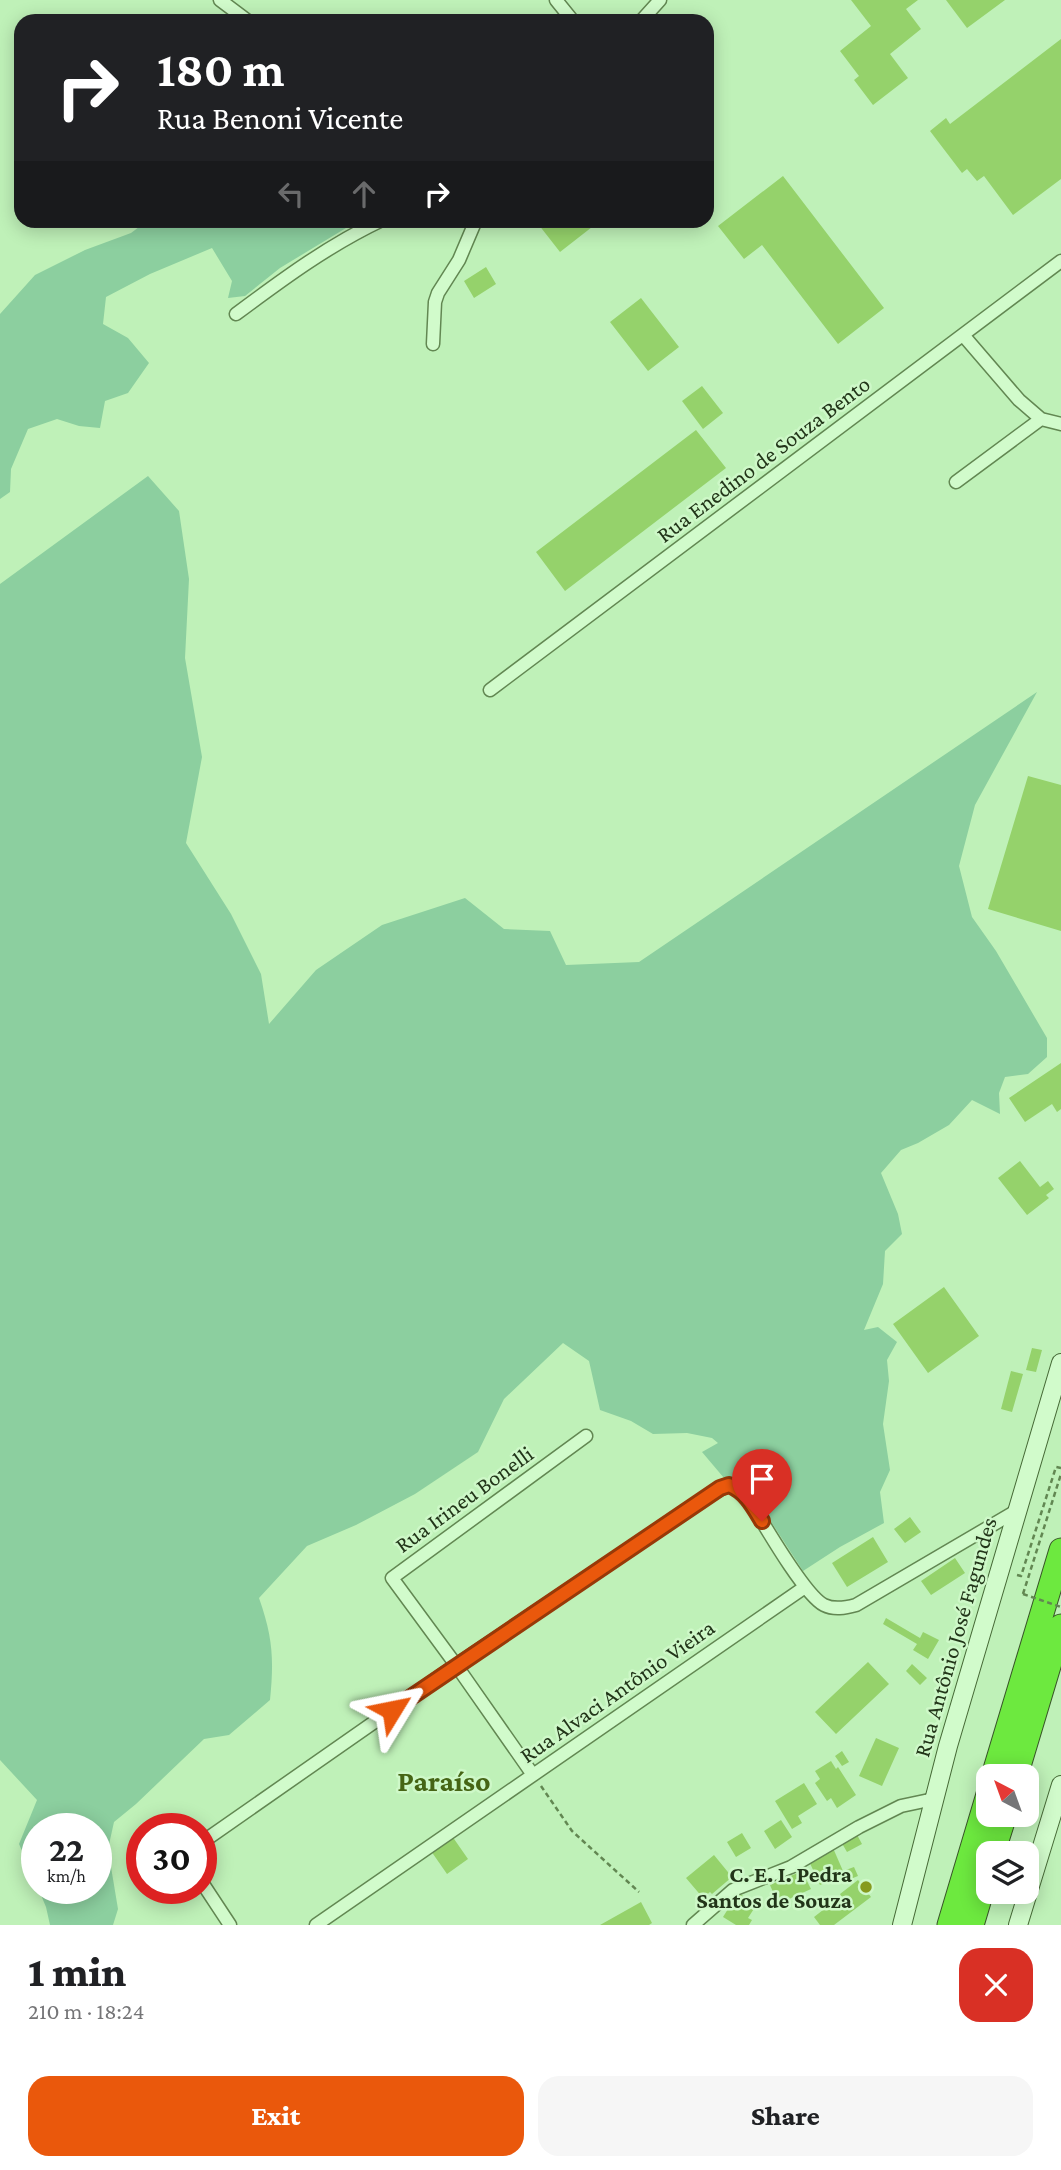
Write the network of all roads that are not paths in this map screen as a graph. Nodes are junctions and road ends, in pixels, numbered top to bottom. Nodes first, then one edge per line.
1 (220, 0) edge
2 (556, 0) edge
3 (660, 0) edge
4 (239, 14) edge
5 (567, 14) edge
6 (647, 14) edge
7 (366, 228) edge
8 (473, 228) edge
9 (1061, 261) edge
10 (236, 314) dead end
11 (963, 335) junction
12 (433, 344) dead end
13 (1041, 419) junction
14 (1061, 424) edge
15 (956, 482) dead end
16 (490, 690) dead end
17 (1061, 1363) edge
18 (586, 1436) dead end
19 (1018, 1510) junction
20 (1061, 1550) edge
21 (805, 1587) junction
22 (1061, 1626) edge
23 (456, 1665) junction
24 (997, 1764) edge
25 (1020, 1764) edge
26 (533, 1775) junction
27 (1061, 1785) edge
28 (934, 1799) junction
29 (978, 1827) edge
30 (217, 1832) edge
31 (216, 1904) edge
32 (978, 1904) edge
33 (230, 1925) edge
34 (316, 1925) edge
35 (693, 1925) edge
36 (901, 1925) edge
37 (948, 1925) edge
38 (972, 1925) edge
39 (1018, 1925) edge

1 - 4 street
2 - 5 street
3 - 6 street
7 - 10 street
8 - 12 street
9 - 11 street, Rua Enedino de Souza Bento
11 - 13 street
11 - 16 street, Rua Enedino de Souza Bento
13 - 14 street
13 - 15 street
17 - 19 main road, Rua Antônio José Fagundes
18 - 23 street, Rua Irineu Bonelli
19 - 21 street
19 - 28 main road, Rua Antônio José Fagundes
20 - 24 highway
21 - 23 street
21 - 26 street, Rua Alvaci Antônio Vieira
22 - 25 highway
23 - 26 street, Rua Irineu Bonelli
23 - 30 street
26 - 34 street, Rua Alvaci Antônio Vieira
27 - 39 main road
28 - 35 street
28 - 36 main road, Rua Antônio José Fagundes
29 - 37 highway
31 - 33 street
32 - 38 highway

